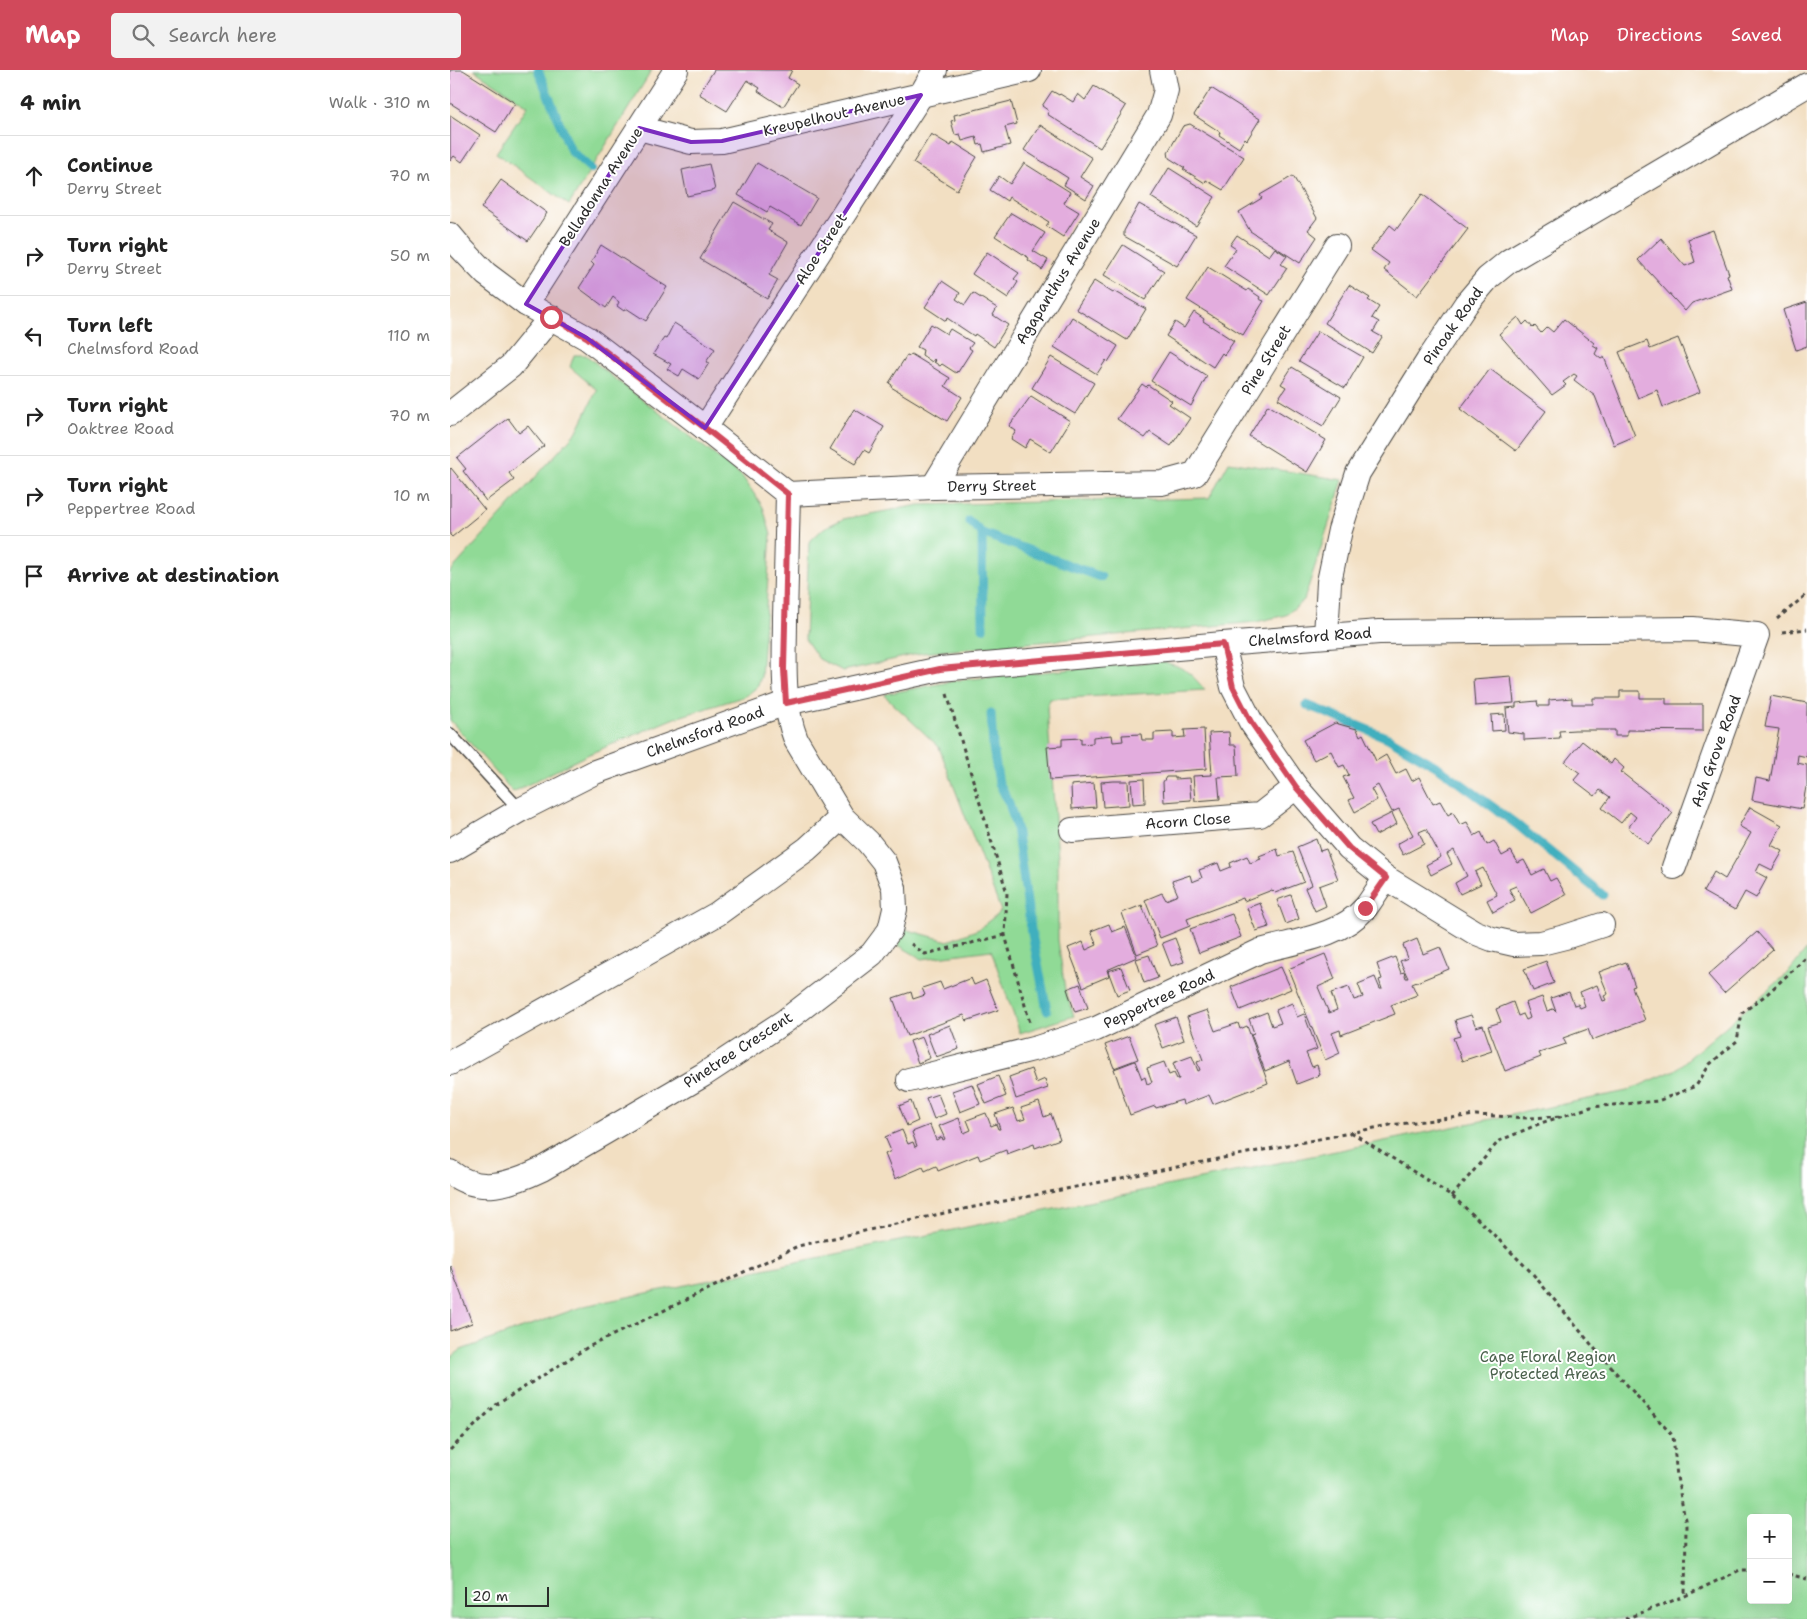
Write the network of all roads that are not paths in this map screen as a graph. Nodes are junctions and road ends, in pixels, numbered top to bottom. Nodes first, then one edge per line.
1 (676, 70) edge
2 (935, 70) edge
3 (1029, 70) edge
4 (1162, 70) edge
5 (1807, 85) edge
6 (921, 95) junction
7 (639, 128) junction
8 (450, 235) edge
9 (1336, 246) dead end
10 (526, 304) junction
11 (551, 317) junction
12 (450, 414) edge
13 (705, 428) junction
14 (1195, 474) joint
15 (933, 487) junction
16 (788, 494) junction
17 (1756, 635) joint
18 (1326, 636) junction
19 (1223, 644) junction
20 (786, 703) junction
21 (450, 734) edge
22 (1296, 787) junction
23 (520, 810) junction
24 (842, 816) junction
25 (1072, 830) dead end
26 (450, 850) edge
27 (1674, 867) dead end
28 (1386, 878) junction
29 (1602, 925) dead end
30 (450, 1062) edge
31 (909, 1080) dead end
32 (450, 1172) edge

1 - 7 street, Belladonna Avenue
2 - 6 street, Aloe Street
3 - 6 street, Kreupelhout Avenue
4 - 15 street, Agapanthus Avenue
5 - 18 street, Pinoak Road
6 - 7 street, Kreupelhout Avenue
6 - 13 street, Aloe Street
7 - 10 street, Belladonna Avenue
8 - 10 street
9 - 14 street, Pine Street
10 - 11 street
11 - 12 street
11 - 13 street
13 - 16 street
14 - 15 street, Derry Street
15 - 16 street, Derry Street
16 - 20 street
17 - 18 street, Chelmsford Road
17 - 27 street, Ash Grove Road
18 - 19 street, Chelmsford Road
19 - 20 street, Chelmsford Road
19 - 22 street
20 - 23 street, Chelmsford Road
20 - 24 street, Pinetree Crescent
21 - 23 lane
22 - 25 street, Acorn Close
22 - 28 street
23 - 26 street, Chelmsford Road
24 - 30 street
24 - 32 street, Pinetree Crescent
28 - 29 street
28 - 31 street, Peppertree Road

